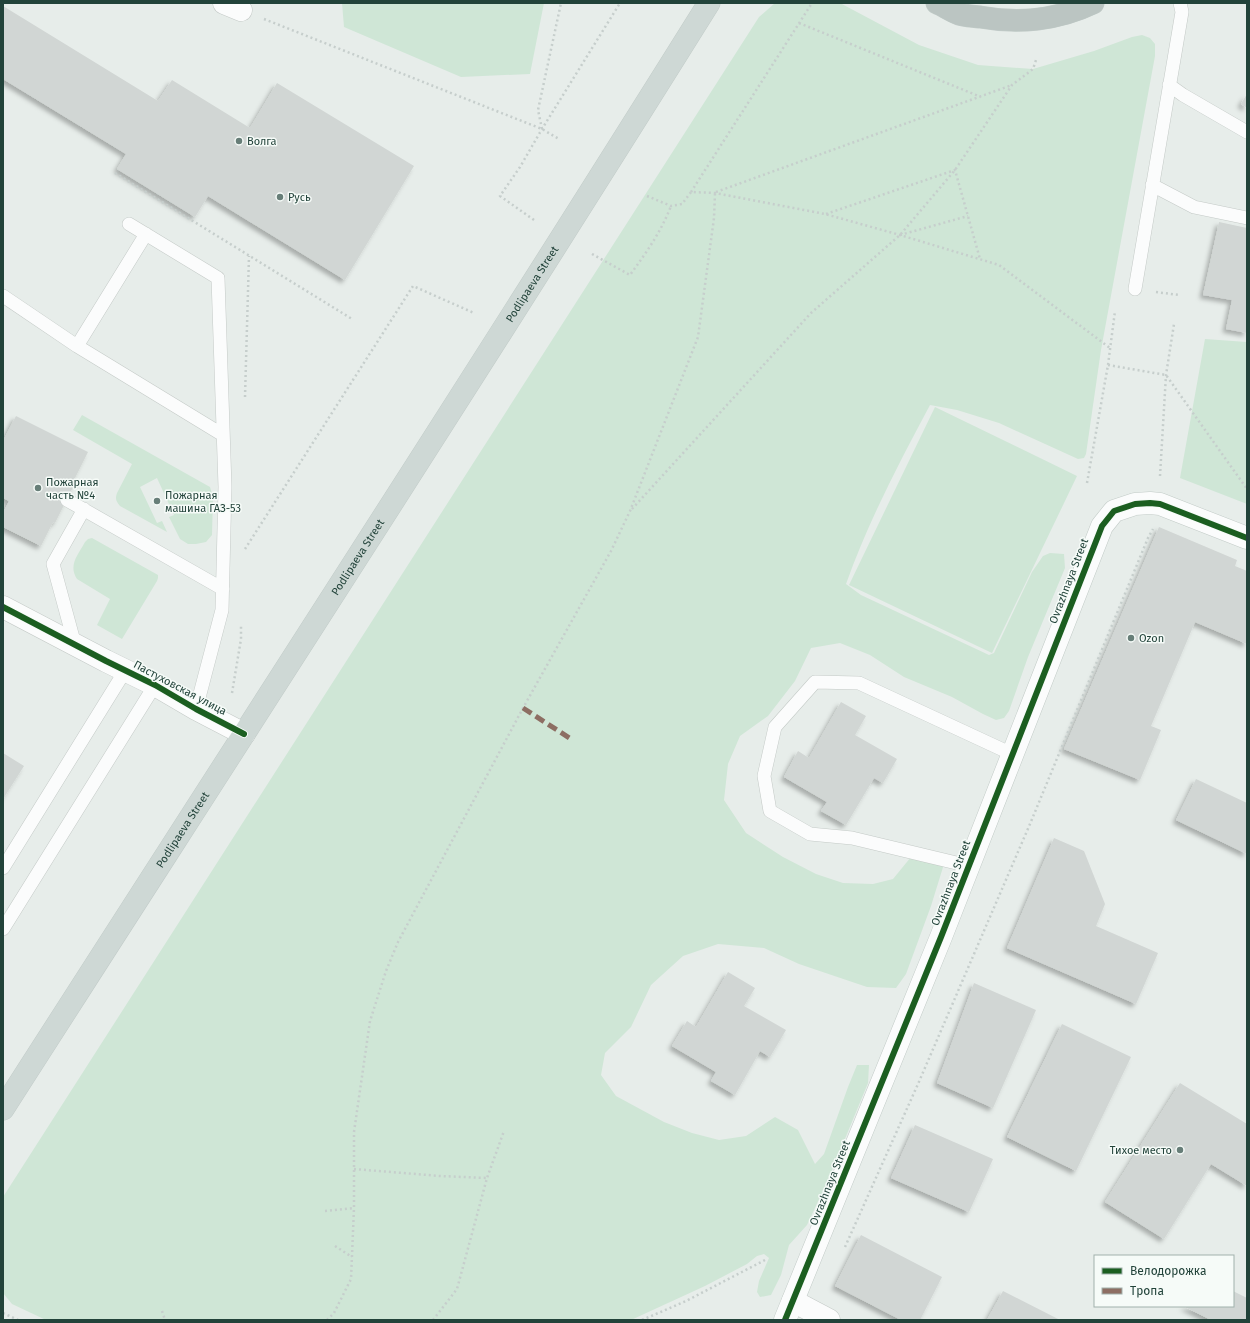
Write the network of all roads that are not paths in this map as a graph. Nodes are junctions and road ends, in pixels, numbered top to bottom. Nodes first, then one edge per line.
1 (709, 3) edge
2 (937, 3) edge
3 (1093, 3) edge
4 (1180, 3) edge
5 (1169, 85) junction
6 (1247, 132) edge
7 (1152, 185) junction
8 (1247, 218) edge
9 (129, 224) dead end
10 (146, 234) junction
11 (1135, 289) dead end
12 (3, 296) edge
13 (77, 346) junction
14 (223, 435) junction
15 (67, 500) dead end
16 (84, 509) junction
17 (1247, 538) edge
18 (223, 589) junction
19 (3, 607) edge
20 (75, 645) junction
21 (125, 670) junction
22 (154, 685) junction
23 (196, 709) junction
24 (244, 734) junction
25 (1012, 754) junction
26 (969, 866) junction
27 (3, 868) edge
28 (3, 930) edge
29 (3, 1109) edge
30 (789, 1310) edge
31 (829, 1320) edge

1 - 24 main road, Podlipaeva Street
2 - 3 highway
4 - 5 lane
5 - 6 lane
5 - 7 lane
7 - 8 lane
7 - 11 lane
9 - 10 lane
10 - 13 lane
10 - 14 lane
12 - 13 lane
13 - 14 lane
14 - 18 lane
15 - 16 lane
16 - 18 lane
16 - 20 lane
17 - 25 street, Ovrazhnaya Street
18 - 23 lane
19 - 20 street, Пастуховская улица
20 - 21 street, Пастуховская улица
21 - 22 street, Пастуховская улица
21 - 27 lane
22 - 23 street, Пастуховская улица
22 - 28 lane
23 - 24 street, Пастуховская улица
24 - 29 main road, Podlipaeva Street
25 - 26 street, Ovrazhnaya Street
25 - 26 lane
26 - 30 street, Ovrazhnaya Street
30 - 31 street

